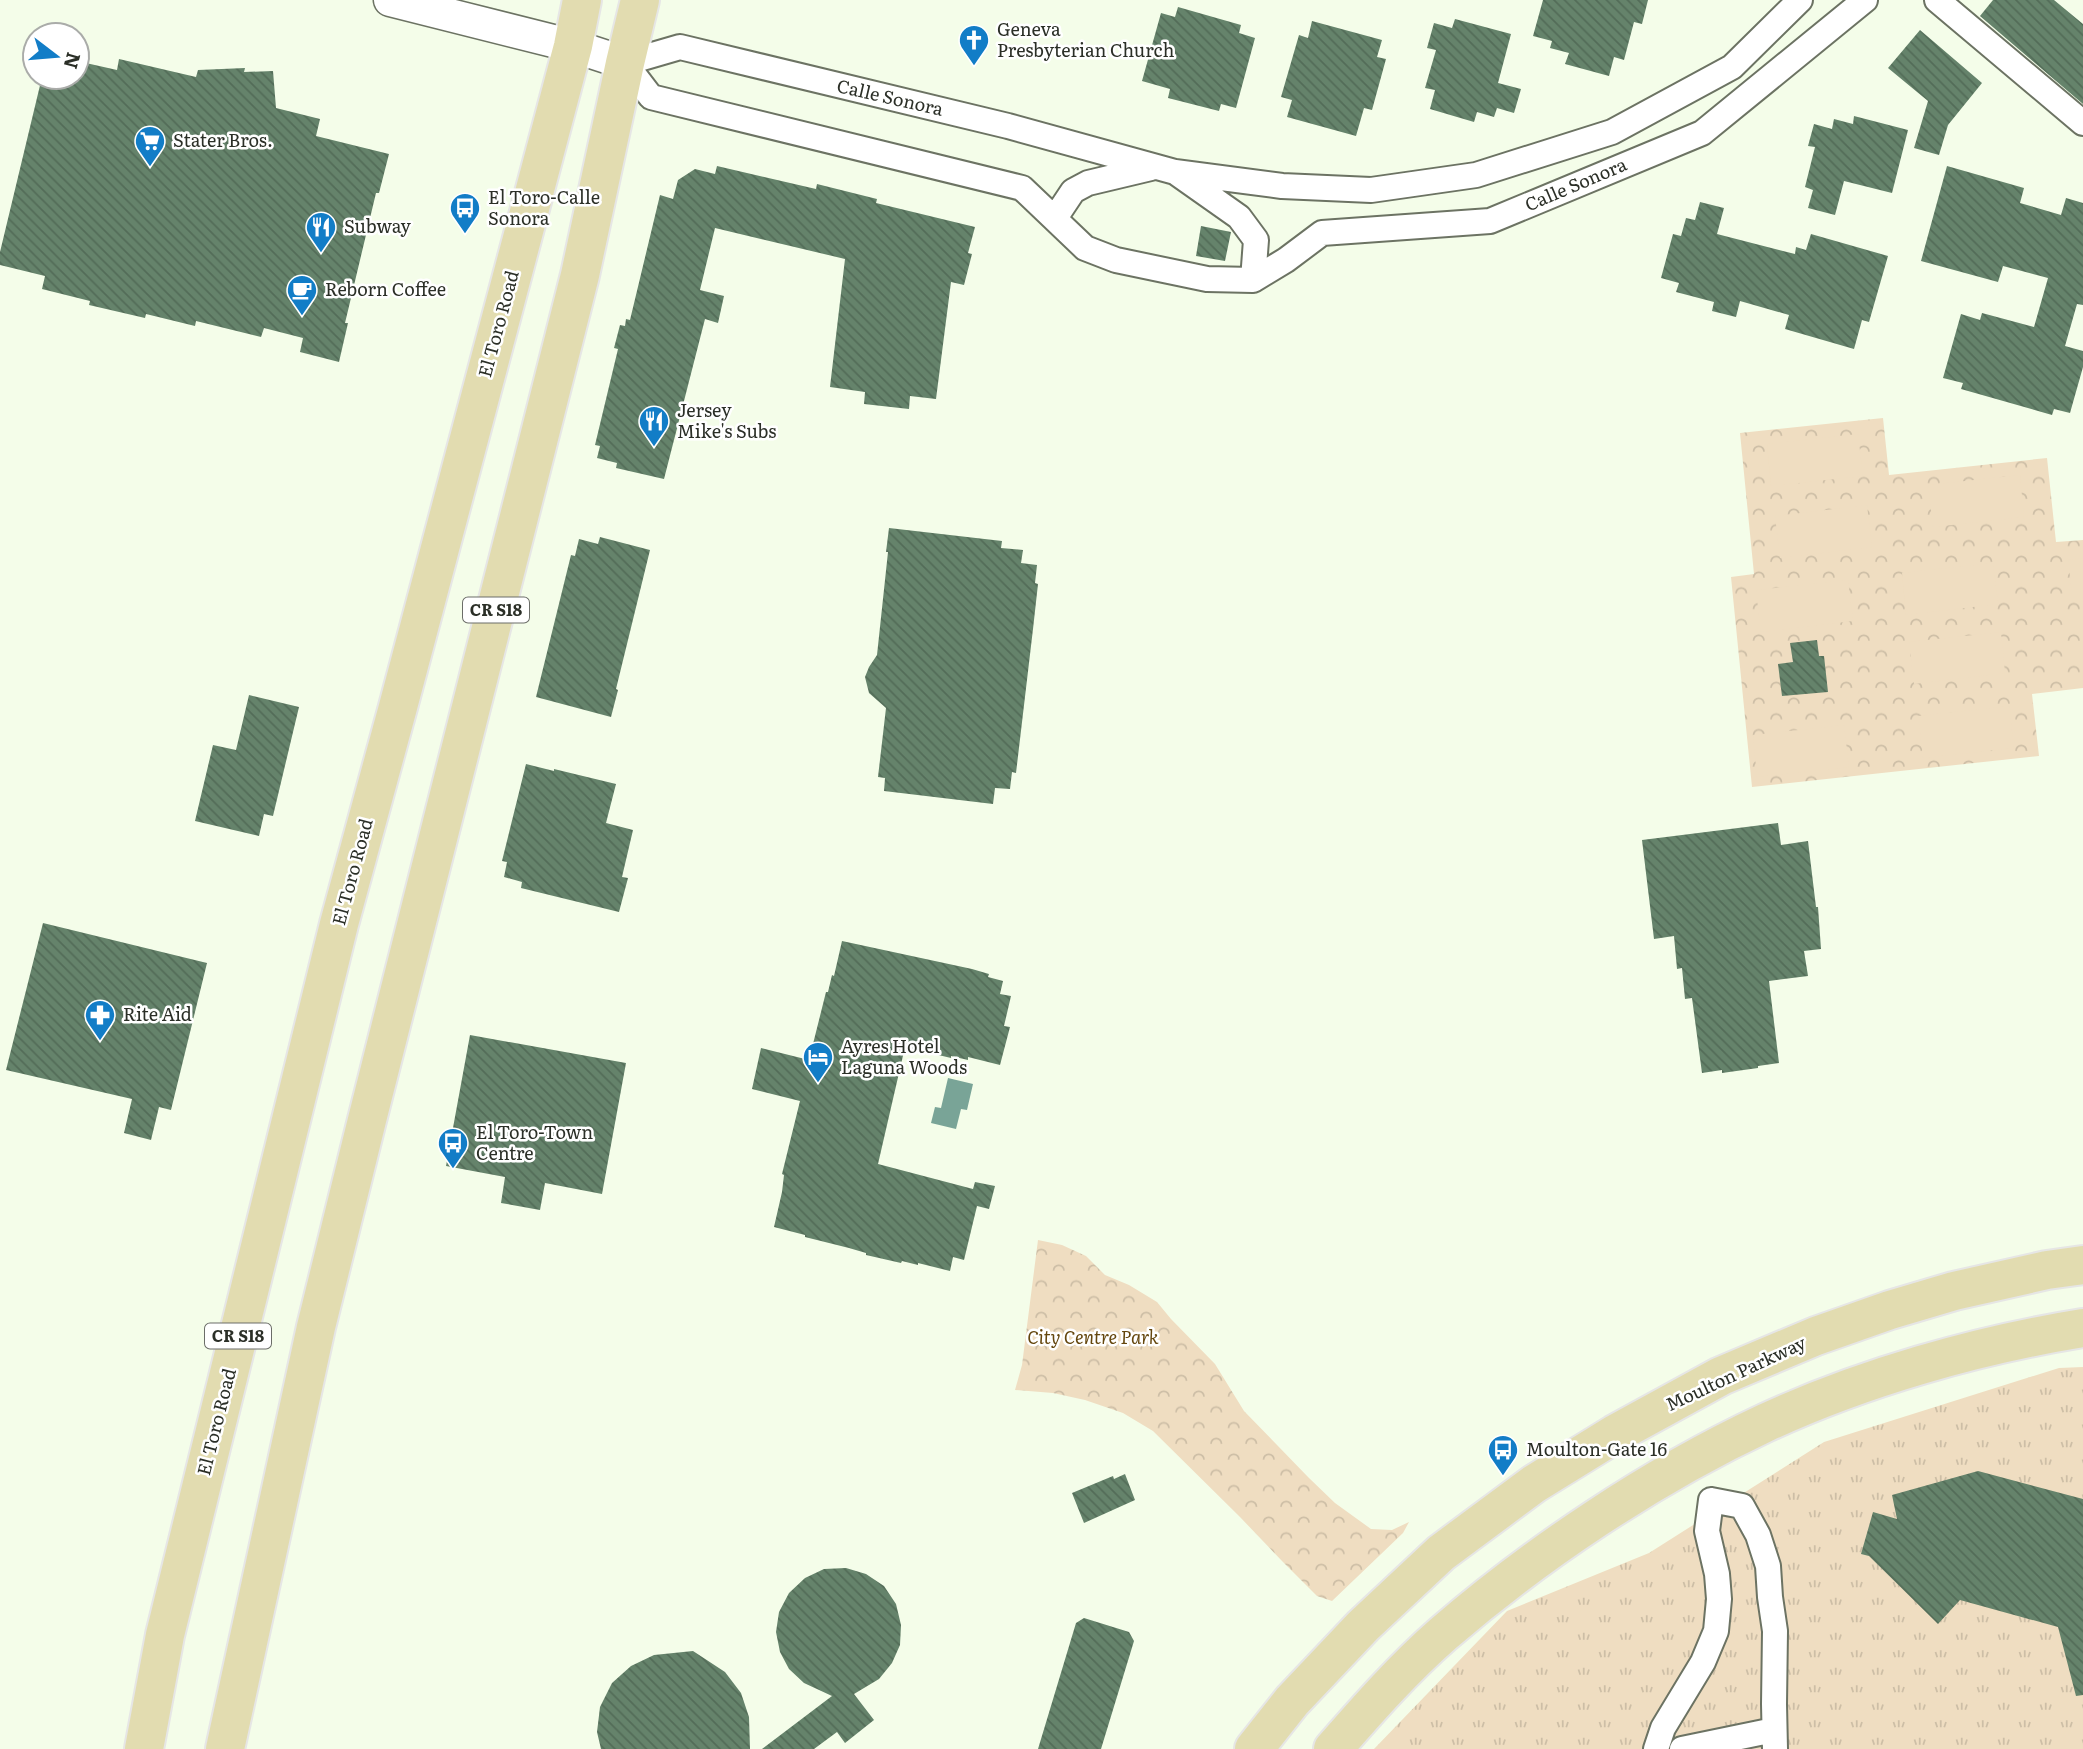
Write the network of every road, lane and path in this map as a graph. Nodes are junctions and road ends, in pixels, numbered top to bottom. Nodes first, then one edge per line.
1 (390, 0) edge
2 (582, 0) edge
3 (640, 0) edge
4 (1800, 0) edge
5 (1865, 0) edge
6 (1937, 0) edge
7 (573, 47) junction
8 (625, 63) junction
9 (2083, 124) edge
10 (1165, 170) junction
11 (1055, 218) junction
12 (1253, 280) junction
13 (2083, 1265) edge
14 (2083, 1328) edge
15 (1775, 1740) edge
16 (144, 1749) edge
17 (225, 1749) edge
18 (1254, 1749) edge
19 (1333, 1749) edge
20 (1656, 1749) edge
21 (1682, 1749) edge

1 - 7 street
2 - 7 main road, El Toro Road / CR S18
3 - 8 main road, CR S18
4 - 10 street, Calle Sonora
5 - 12 street, Calle Sonora
6 - 9 street
7 - 8 street
7 - 16 main road, El Toro Road / CR S18
8 - 10 street, Calle Sonora
8 - 11 street
8 - 17 main road, CR S18
10 - 11 street, Calle Sonora
10 - 12 street, Calle Sonora
11 - 12 street
13 - 18 main road, Moulton Parkway
14 - 19 main road
15 - 20 street
15 - 21 street

